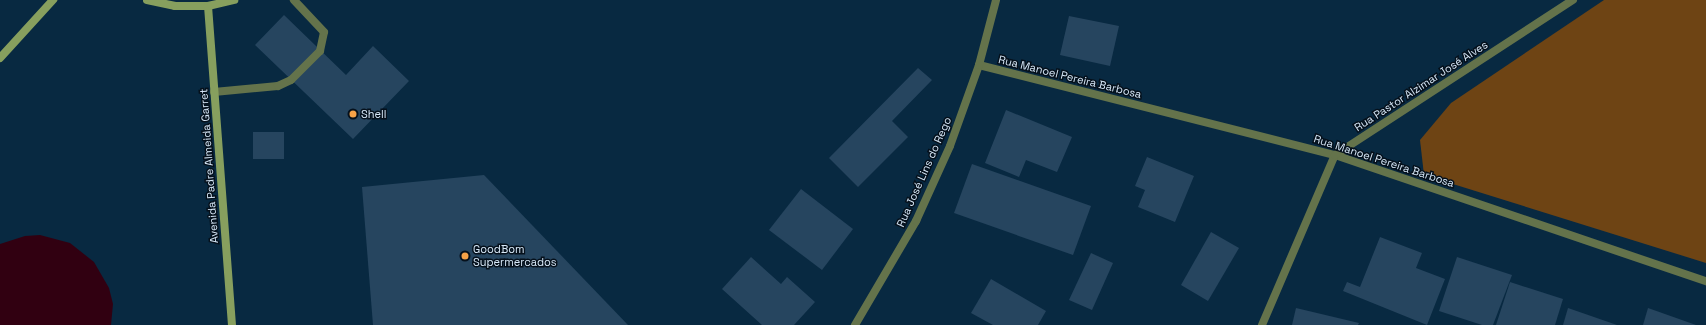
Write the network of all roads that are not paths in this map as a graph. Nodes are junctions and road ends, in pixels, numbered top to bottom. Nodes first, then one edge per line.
1 (53, 0) edge
2 (147, 0) edge
3 (234, 0) edge
4 (294, 0) edge
5 (996, 0) edge
6 (1573, 0) edge
7 (208, 6) junction
8 (0, 58) edge
9 (979, 65) junction
10 (214, 92) junction
11 (1334, 155) junction
12 (1706, 281) edge
13 (232, 325) edge
14 (855, 325) edge
15 (1262, 325) edge

1 - 8 main road
2 - 7 main road
3 - 7 main road
4 - 10 street
5 - 9 street, Rua José Lins do Rego
6 - 11 street, Rua Pastor Alzimar José Alves
7 - 10 main road, Avenida Padre Almeida Garret
9 - 11 street, Rua Manoel Pereira Barbosa
9 - 14 street, Rua José Lins do Rego
10 - 13 main road, Avenida Padre Almeida Garret
11 - 12 street, Rua Manoel Pereira Barbosa
11 - 15 street

